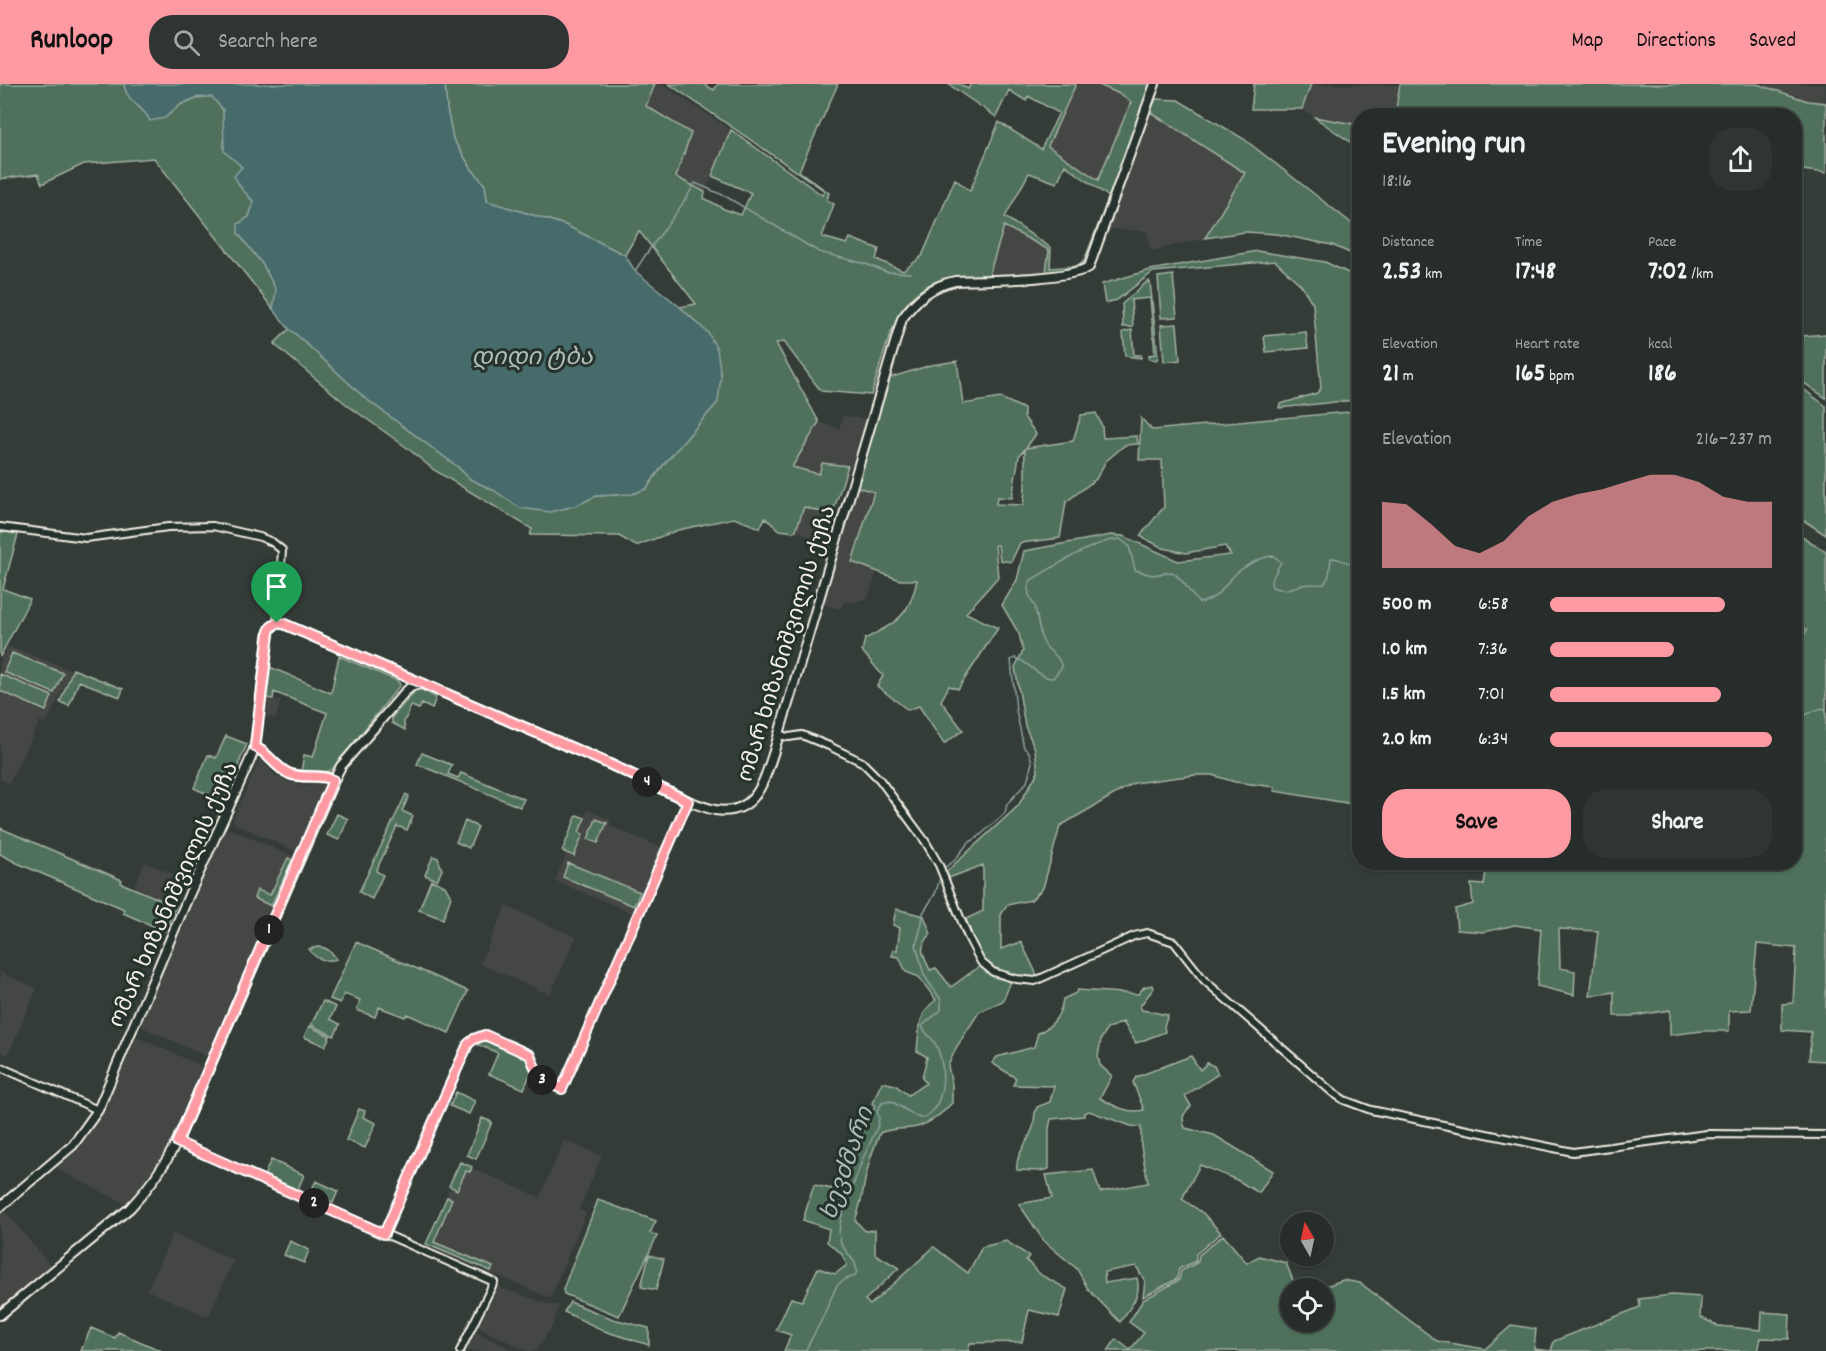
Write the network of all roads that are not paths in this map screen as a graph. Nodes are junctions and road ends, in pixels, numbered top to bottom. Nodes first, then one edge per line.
1 (1155, 84) edge
2 (0, 527) edge
3 (277, 623) junction
4 (400, 674) junction
5 (422, 684) junction
6 (405, 692) junction
7 (778, 735) junction
8 (255, 747) junction
9 (333, 780) junction
10 (688, 801) junction
11 (0, 1067) edge
12 (98, 1110) junction
13 (1826, 1135) edge
14 (177, 1142) junction
15 (0, 1207) edge
16 (384, 1234) junction
17 (0, 1315) edge
18 (460, 1351) edge

1 - 7 main road, ომარ ხიზანიშვილის ქუჩა
2 - 3 street
3 - 4 main road, ომარ ხიზანიშვილის ქუჩა
3 - 8 main road, ომარ ხიზანიშვილის ქუჩა
4 - 5 main road, ომარ ხიზანიშვილის ქუჩა
4 - 6 main road
5 - 6 main road
5 - 10 main road, ომარ ხიზანიშვილის ქუჩა
6 - 9 main road
7 - 10 main road, ომარ ხიზანიშვილის ქუჩა
7 - 13 street
8 - 9 main road
8 - 12 main road, ომარ ხიზანიშვილის ქუჩა
9 - 14 main road
10 - 16 street
11 - 12 street
12 - 15 main road, ომარ ხიზანიშვილის ქუჩა
14 - 16 street
14 - 17 main road
16 - 18 street

